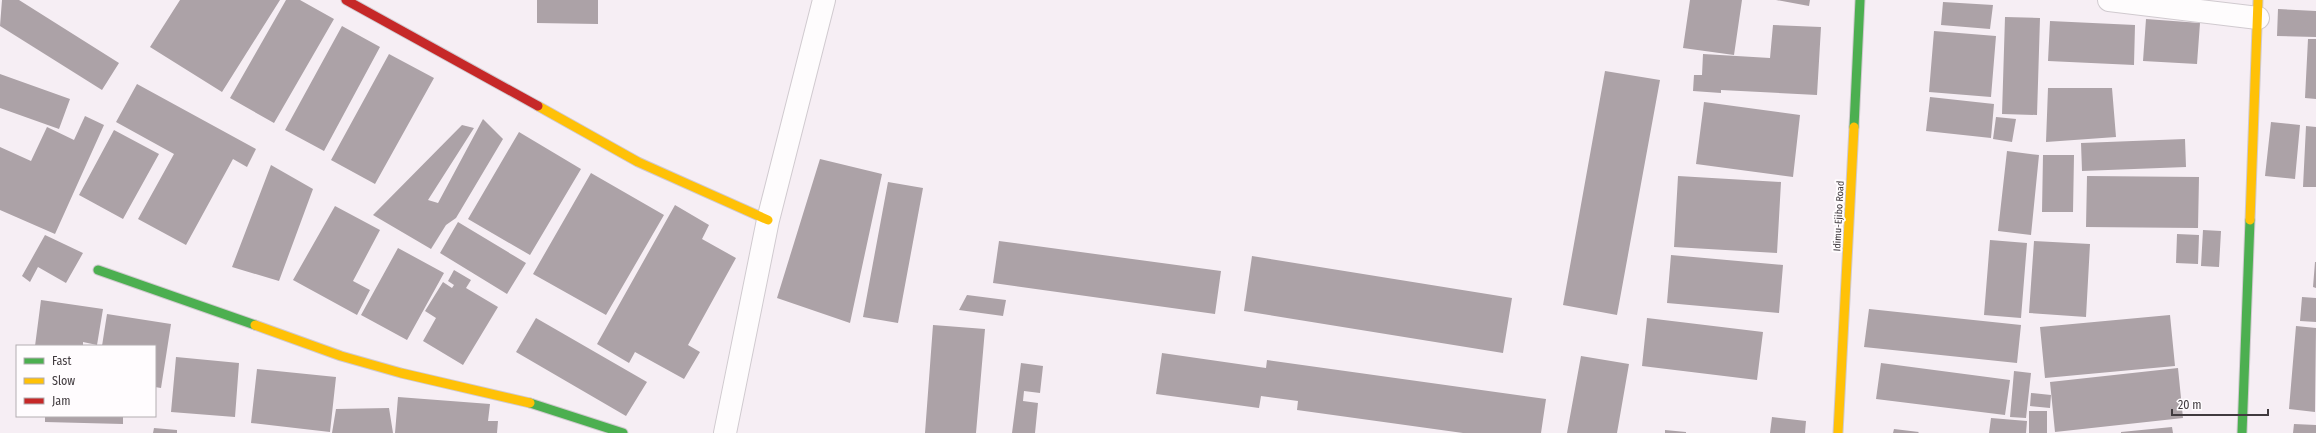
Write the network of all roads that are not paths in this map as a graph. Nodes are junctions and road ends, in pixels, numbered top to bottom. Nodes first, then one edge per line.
1 (346, 0) edge
2 (824, 0) edge
3 (1860, 0) edge
4 (2109, 0) edge
5 (2258, 9) edge
6 (768, 220) junction
7 (98, 270) dead end
8 (623, 433) edge
9 (725, 433) edge
10 (1838, 433) edge
11 (2242, 433) edge

1 - 6 street
2 - 6 street
3 - 10 street, Idimu-Ejibo Road
4 - 5 street
5 - 11 street
6 - 9 street
7 - 8 street

